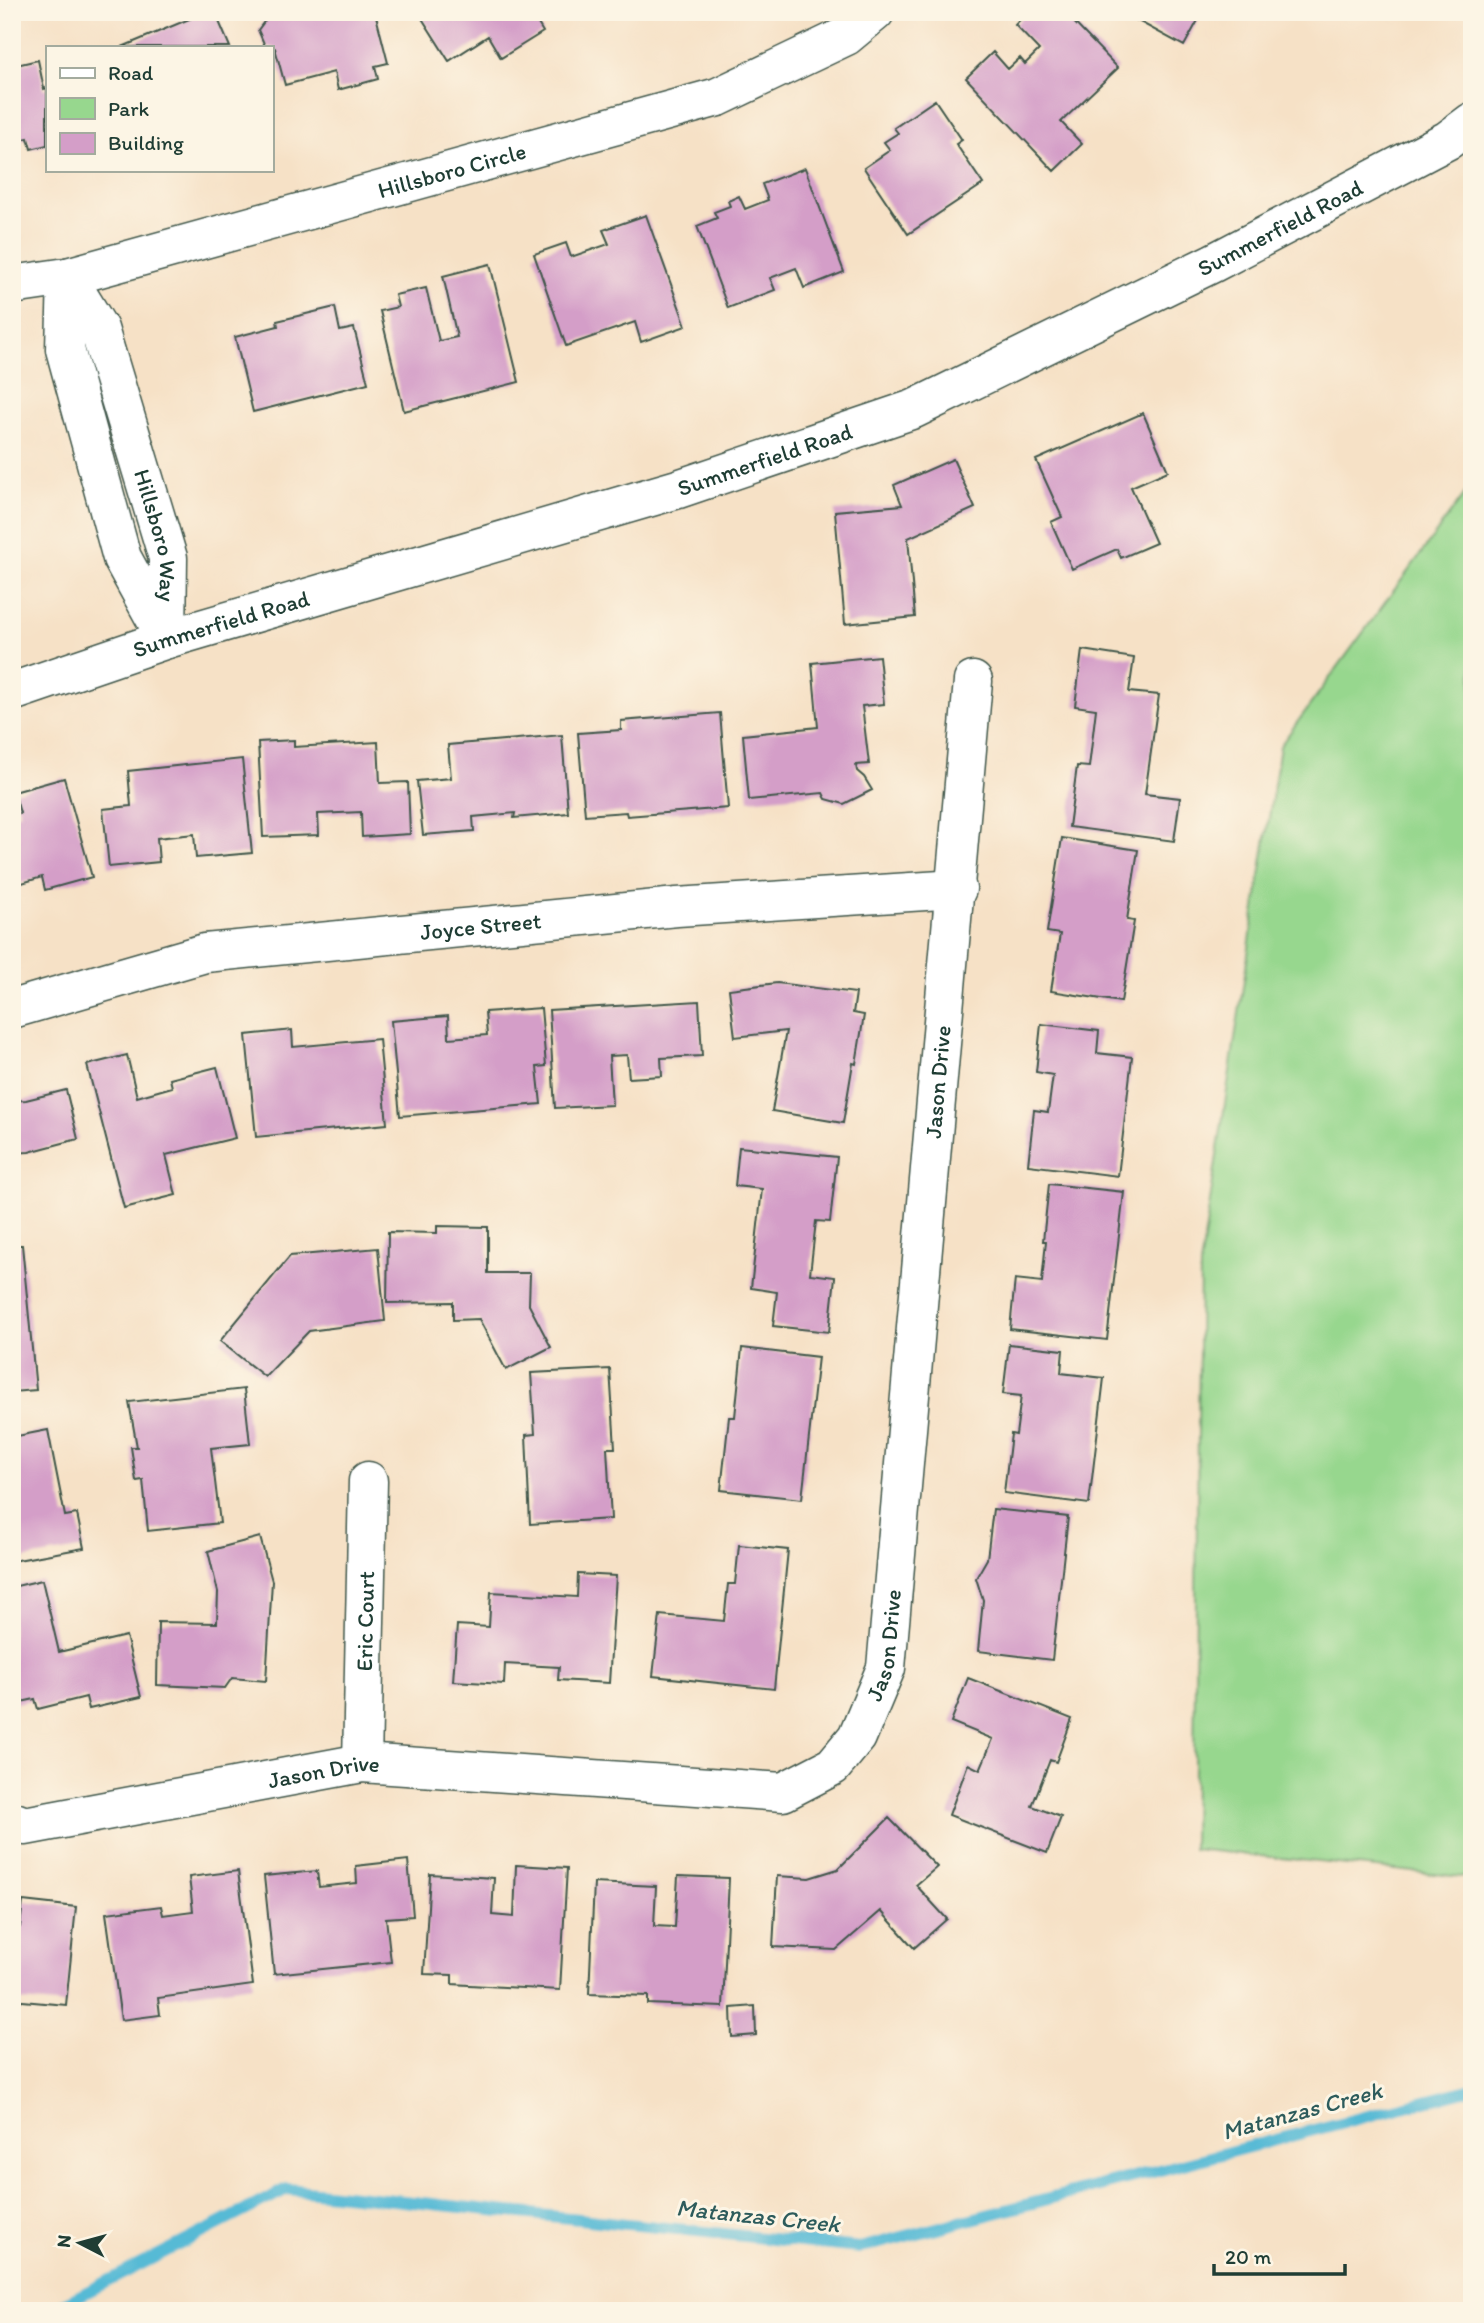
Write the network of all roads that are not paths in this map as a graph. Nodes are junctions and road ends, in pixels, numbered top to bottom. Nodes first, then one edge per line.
1 (875, 12) edge
2 (1472, 122) edge
3 (67, 277) junction
4 (12, 285) edge
5 (167, 639) junction
6 (973, 681) dead end
7 (12, 692) edge
8 (957, 890) junction
9 (12, 1009) edge
10 (368, 1481) dead end
11 (362, 1763) junction
12 (12, 1821) edge

1 - 3 street, Hillsboro Circle
2 - 5 street, Summerfield Road
3 - 4 street, Hillsboro Circle
3 - 5 street, Hillsboro Way
5 - 7 street, Summerfield Road
6 - 8 street, Jason Drive
8 - 9 street, Joyce Street
8 - 11 street, Jason Drive
10 - 11 street, Eric Court
11 - 12 street, Jason Drive

